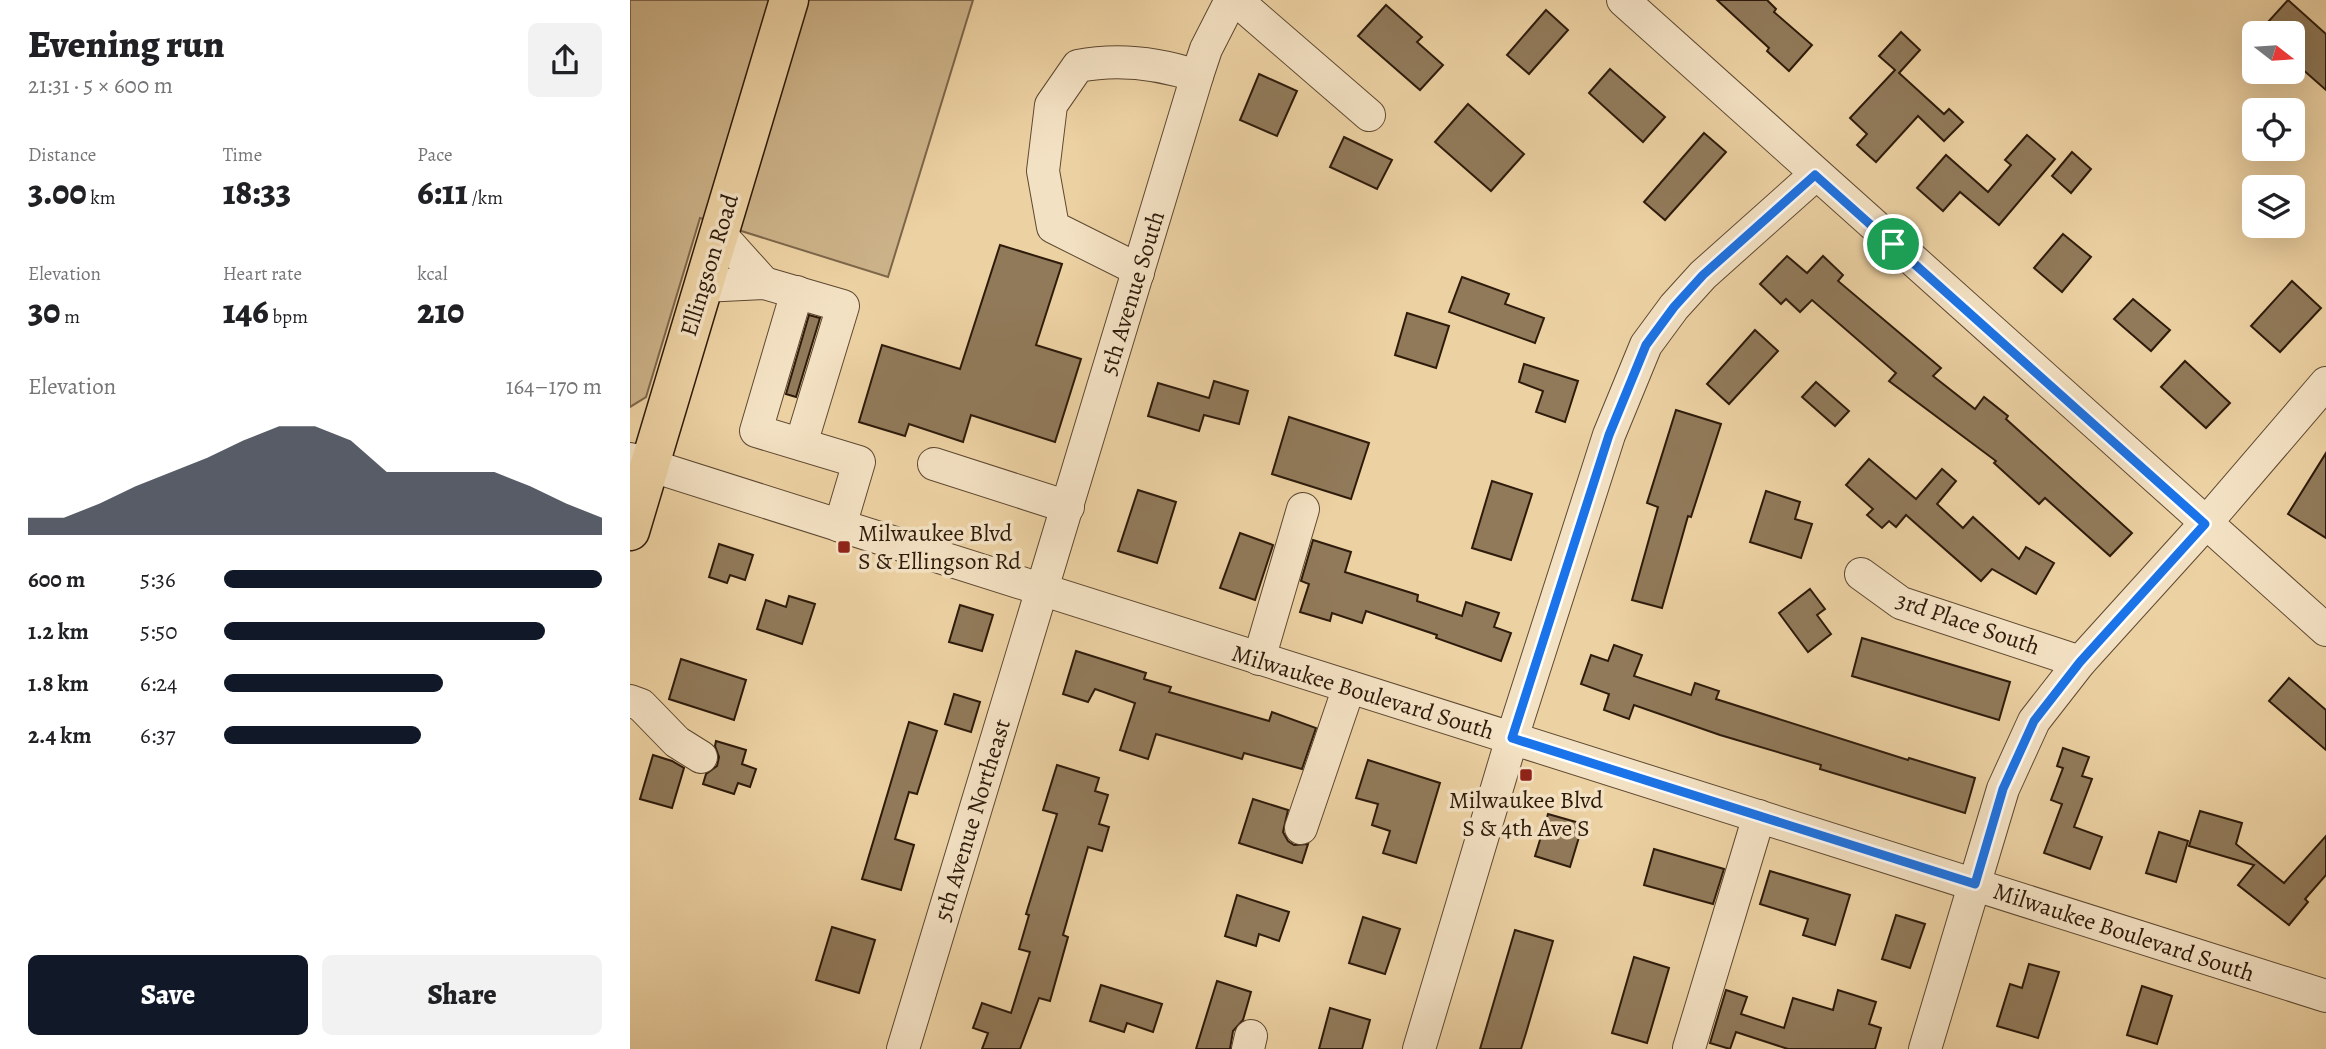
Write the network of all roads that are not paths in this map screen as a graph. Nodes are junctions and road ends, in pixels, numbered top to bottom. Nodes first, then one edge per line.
1 (789, 0) edge
2 (1234, 0) edge
3 (1623, 0) edge
4 (1197, 76) junction
5 (1369, 115) dead end
6 (1815, 175) junction
7 (719, 233) junction
8 (1138, 273) junction
9 (764, 283) junction
10 (703, 286) junction
11 (797, 292) junction
12 (2326, 383) edge
13 (801, 444) junction
14 (640, 462) edge
15 (934, 464) dead end
16 (1068, 506) junction
17 (1303, 509) dead end
18 (2205, 524) junction
19 (840, 526) junction
20 (630, 531) edge
21 (1861, 574) dead end
22 (1041, 590) junction
23 (2326, 630) edge
24 (1259, 659) junction
25 (2080, 662) junction
26 (1349, 687) junction
27 (630, 701) edge
28 (1512, 738) junction
29 (701, 757) dead end
30 (1759, 816) junction
31 (1301, 828) dead end
32 (1975, 884) junction
33 (2326, 996) edge
34 (1689, 1048) edge
35 (903, 1049) edge
36 (1419, 1049) edge
37 (1924, 1049) edge

1 - 7 main road, Ellingson Road
2 - 4 street, 5th Avenue South
2 - 5 street
3 - 6 street
4 - 8 street, 5th Avenue South
4 - 8 street
6 - 18 street
6 - 28 street
7 - 9 street
7 - 10 main road, Ellingson Road
8 - 16 street, 5th Avenue South
9 - 10 street
9 - 11 street
10 - 14 main road, Ellingson Road
11 - 13 street
11 - 13 street
12 - 18 street
13 - 19 street
14 - 19 street, Milwaukee Boulevard South
14 - 20 main road, Ellingson Road
15 - 16 street
16 - 22 street, 5th Avenue South
17 - 24 street
18 - 23 street
18 - 25 street
19 - 22 street, Milwaukee Boulevard South
21 - 25 street, 3rd Place South
22 - 24 street, Milwaukee Boulevard South
22 - 35 street, 5th Avenue Northeast
24 - 26 street, Milwaukee Boulevard South
25 - 32 street
26 - 28 street, Milwaukee Boulevard South
26 - 31 street
27 - 29 street
28 - 30 street, Milwaukee Boulevard South
28 - 36 street
30 - 32 street, Milwaukee Boulevard South
30 - 34 street
32 - 33 street, Milwaukee Boulevard South
32 - 37 street

